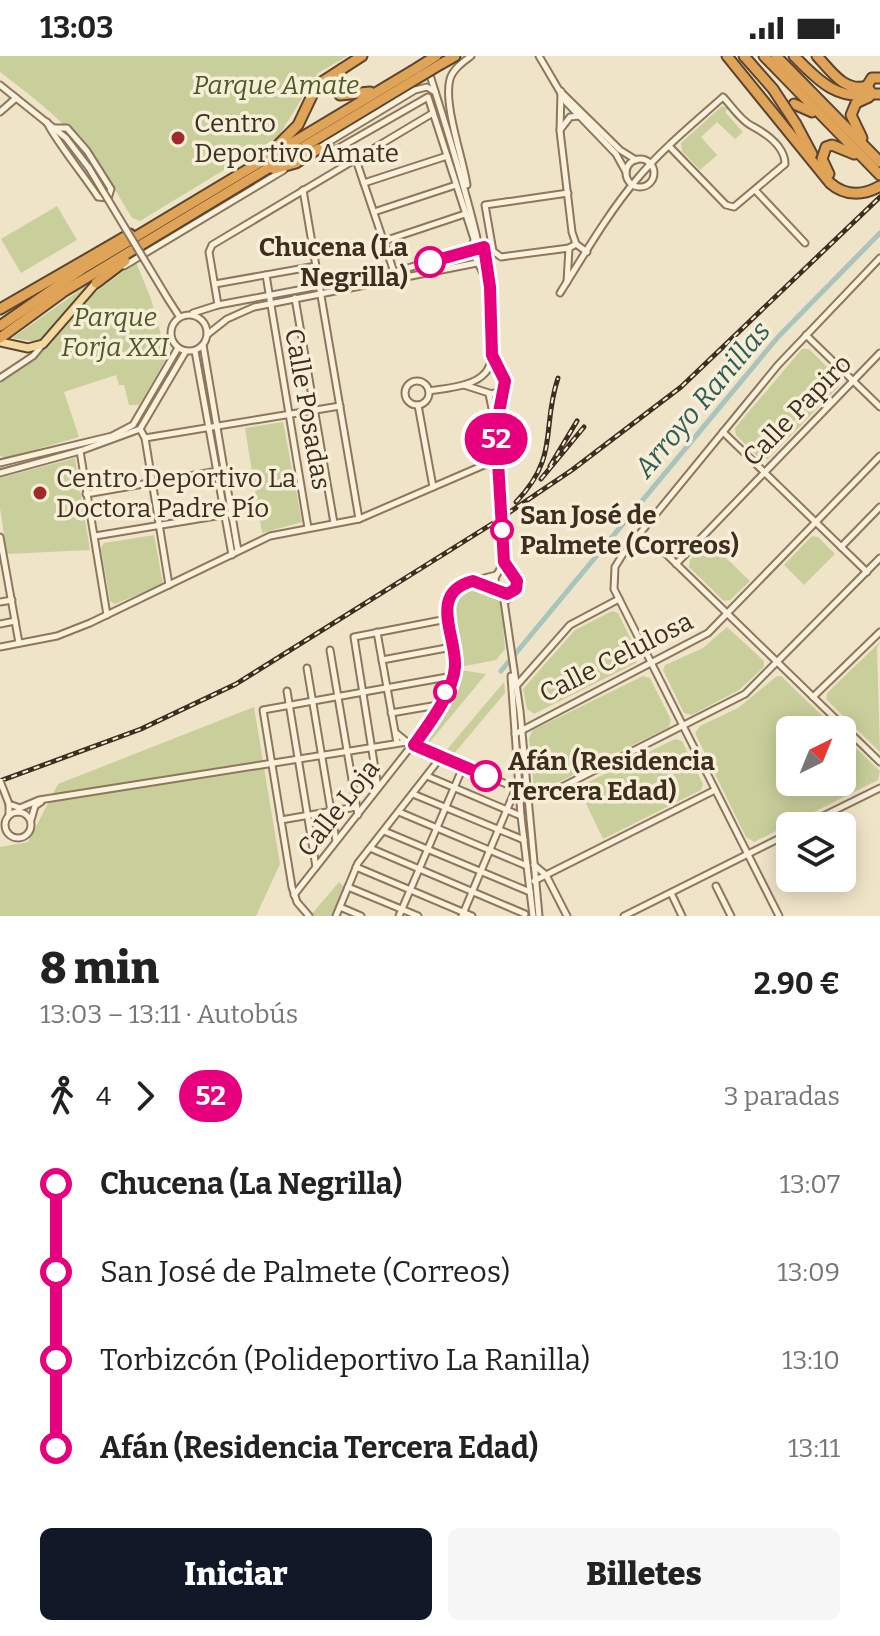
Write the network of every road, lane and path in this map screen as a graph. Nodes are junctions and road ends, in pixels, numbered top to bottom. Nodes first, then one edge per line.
1 (362, 56) edge
2 (424, 56) edge
3 (455, 56) edge
4 (471, 56) edge
5 (539, 56) edge
6 (727, 56) edge
7 (744, 56) edge
8 (764, 56) edge
9 (776, 56) edge
10 (817, 56) edge
11 (793, 59) edge
12 (439, 60) edge
13 (347, 65) junction
14 (422, 70) junction
15 (878, 76) edge
16 (0, 85) edge
17 (385, 87) junction
18 (755, 88) junction
19 (561, 91) junction
20 (436, 93) junction
21 (876, 95) edge
22 (16, 98) junction
23 (778, 102) dead end
24 (794, 104) dead end
25 (0, 112) edge
26 (433, 113) junction
27 (832, 114) junction
28 (579, 116) junction
29 (47, 122) junction
30 (54, 128) junction
31 (560, 131) junction
32 (669, 146) junction
33 (318, 149) junction
34 (337, 149) junction
35 (858, 153) junction
36 (447, 156) junction
37 (355, 157) junction
38 (263, 160) junction
39 (636, 160) junction
40 (875, 161) edge
41 (296, 163) junction
42 (650, 164) junction
43 (626, 172) junction
44 (460, 173) junction
45 (257, 175) junction
46 (880, 175) edge
47 (364, 183) junction
48 (455, 183) junction
49 (632, 185) junction
50 (880, 186) edge
51 (303, 190) junction
52 (756, 191) junction
53 (568, 193) junction
54 (858, 193) junction
55 (471, 206) junction
56 (184, 208) junction
57 (374, 212) junction
58 (465, 214) junction
59 (167, 229) junction
60 (384, 241) junction
61 (805, 243) dead end
62 (576, 244) junction
63 (480, 247) junction
64 (569, 248) junction
65 (472, 251) junction
66 (587, 252) junction
67 (880, 258) edge
68 (482, 262) junction
69 (316, 266) junction
70 (266, 275) junction
71 (395, 275) junction
72 (567, 282) junction
73 (96, 283) junction
74 (215, 284) junction
75 (320, 290) junction
76 (560, 293) dead end
77 (295, 298) junction
78 (269, 300) junction
79 (488, 301) junction
80 (218, 305) junction
81 (0, 309) edge
82 (193, 313) junction
83 (179, 316) junction
84 (0, 326) edge
85 (208, 334) junction
86 (806, 335) junction
87 (0, 340) edge
88 (43, 344) junction
89 (18, 345) junction
90 (203, 345) junction
91 (178, 348) junction
92 (186, 351) junction
93 (195, 351) junction
94 (880, 353) edge
95 (492, 355) junction
96 (21, 365) junction
97 (500, 373) junction
98 (484, 374) junction
99 (0, 378) edge
100 (853, 381) junction
101 (464, 385) junction
102 (504, 388) junction
103 (429, 391) junction
104 (488, 392) junction
105 (418, 405) junction
106 (340, 406) junction
107 (880, 407) edge
108 (314, 410) junction
109 (289, 414) junction
110 (214, 427) junction
111 (496, 428) junction
112 (140, 429) junction
113 (723, 432) junction
114 (145, 438) junction
115 (80, 451) junction
116 (880, 456) edge
117 (498, 459) junction
118 (0, 463) edge
119 (218, 471) junction
120 (765, 472) junction
121 (0, 473) edge
122 (152, 482) junction
123 (433, 487) junction
124 (86, 494) junction
125 (880, 507) edge
126 (228, 514) junction
127 (359, 519) junction
128 (816, 522) junction
129 (334, 523) junction
130 (159, 526) junction
131 (308, 528) junction
132 (95, 536) junction
133 (0, 537) edge
134 (630, 546) junction
135 (841, 547) junction
136 (235, 553) junction
137 (2, 555) edge
138 (880, 558) edge
139 (676, 564) junction
140 (867, 572) junction
141 (502, 573) junction
142 (7, 578) junction
143 (0, 580) edge
144 (473, 581) junction
145 (169, 585) junction
146 (496, 588) junction
147 (506, 594) junction
148 (619, 599) junction
149 (12, 600) junction
150 (0, 602) edge
151 (727, 614) junction
152 (107, 615) junction
153 (447, 619) junction
154 (15, 621) junction
155 (0, 624) edge
156 (377, 632) junction
157 (880, 632) edge
158 (19, 643) junction
159 (0, 647) edge
160 (452, 647) junction
161 (330, 650) dead end
162 (382, 660) junction
163 (651, 663) junction
164 (779, 664) junction
165 (307, 668) dead end
166 (512, 670) junction
167 (453, 676) junction
168 (516, 686) junction
169 (387, 687) junction
170 (287, 691) dead end
171 (362, 691) junction
172 (338, 696) junction
173 (813, 697) junction
174 (313, 700) junction
175 (289, 704) junction
176 (439, 705) junction
177 (520, 711) junction
178 (391, 713) junction
179 (537, 720) junction
180 (522, 727) junction
181 (683, 727) junction
182 (396, 733) junction
183 (515, 734) junction
184 (407, 742) junction
185 (397, 743) junction
186 (414, 745) junction
187 (371, 748) junction
188 (347, 752) junction
189 (322, 756) junction
190 (441, 757) junction
191 (298, 760) junction
192 (880, 762) edge
193 (271, 764) junction
194 (463, 767) junction
195 (427, 776) junction
196 (0, 781) edge
197 (453, 788) junction
198 (517, 788) junction
199 (880, 788) edge
200 (378, 789) junction
201 (715, 790) junction
202 (413, 794) junction
203 (527, 795) junction
204 (49, 799) junction
205 (9, 804) junction
206 (356, 807) junction
207 (445, 808) junction
208 (18, 810) junction
209 (506, 810) junction
210 (331, 811) junction
211 (399, 812) junction
212 (831, 812) edge
213 (307, 815) junction
214 (358, 815) junction
215 (529, 815) junction
216 (521, 816) junction
217 (8, 817) junction
218 (281, 820) junction
219 (0, 821) edge
220 (30, 821) junction
221 (436, 829) junction
222 (384, 831) junction
223 (497, 831) junction
224 (0, 832) edge
225 (14, 837) junction
226 (524, 840) junction
227 (776, 840) edge
228 (336, 842) junction
229 (370, 848) junction
230 (428, 849) junction
231 (489, 851) junction
232 (747, 854) junction
233 (530, 865) junction
234 (356, 867) junction
235 (316, 868) junction
236 (419, 869) junction
237 (481, 871) junction
238 (546, 875) junction
239 (535, 880) junction
240 (716, 886) dead end
241 (348, 887) junction
242 (411, 889) junction
243 (472, 892) junction
244 (530, 892) junction
245 (671, 893) junction
246 (294, 895) junction
247 (340, 907) junction
248 (401, 913) edge
249 (463, 914) edge
250 (524, 915) edge
251 (309, 916) edge
252 (336, 916) edge
253 (361, 916) edge
254 (418, 916) edge
255 (472, 916) edge
256 (536, 916) edge
257 (567, 916) edge
258 (624, 916) edge
259 (682, 916) edge
260 (731, 916) edge
261 (779, 916) edge

1 - 13 highway
2 - 14 street
3 - 12 highway
4 - 55 street
5 - 19 street
6 - 18 highway
7 - 54 highway, bridge
8 - 35 highway
9 - 27 highway
10 - 21 highway
11 - 21 highway
11 - 27 highway
12 - 14 highway, bridge
13 - 17 highway
13 - 38 highway
14 - 17 highway
14 - 20 street
14 - 45 highway
15 - 21 highway
16 - 22 street
17 - 38 highway
18 - 23 highway
18 - 54 highway
19 - 28 street
19 - 31 street
19 - 39 street
20 - 33 street
20 - 44 street
21 - 40 highway
22 - 25 street
22 - 29 street
24 - 35 highway
26 - 34 street
26 - 36 street
26 - 37 street
27 - 40 highway
28 - 31 street
28 - 43 street
29 - 30 street
29 - 30 street
30 - 83 street, bridge
31 - 53 street
32 - 42 street
32 - 52 street
32 - 52 street
33 - 34 street
33 - 41 highway
34 - 37 street
35 - 40 highway
36 - 47 street
36 - 48 street
37 - 47 street
37 - 51 street
38 - 56 highway
39 - 42 street
39 - 43 street
40 - 46 highway
40 - 54 highway
41 - 45 highway
41 - 73 street
42 - 49 street
42 - 49 street
43 - 49 street
44 - 48 street
44 - 55 street
45 - 59 highway
47 - 57 street
48 - 57 street
48 - 58 street
49 - 66 street
50 - 54 highway
51 - 69 street
51 - 74 street
52 - 61 street
53 - 62 street
53 - 64 street
55 - 63 street
56 - 81 highway
56 - 84 highway
57 - 60 street
58 - 60 street
58 - 65 street
59 - 73 highway
59 - 87 highway
60 - 71 street
62 - 64 street
62 - 66 street
63 - 65 street
63 - 68 street
64 - 72 street
65 - 68 street
65 - 71 street
66 - 72 street
67 - 86 street
68 - 71 street
68 - 79 street
68 - 79 street
69 - 70 street
69 - 75 street
70 - 74 street
70 - 78 street, Calle Posadas
71 - 75 street
72 - 76 street
73 - 88 main road
74 - 80 street
75 - 77 street
75 - 78 street
75 - 106 street
77 - 78 street
77 - 108 street
78 - 80 street
78 - 85 street
78 - 109 street, Calle Posadas
79 - 95 street
80 - 82 street
82 - 83 street
82 - 85 street
83 - 91 street
85 - 90 street
86 - 100 street
86 - 113 street
87 - 89 main road
88 - 89 main road
88 - 96 street
89 - 96 street
90 - 93 street
90 - 110 street
91 - 92 street
91 - 118 street
92 - 93 street
92 - 112 street
93 - 110 street
94 - 100 street, Calle Papiro
95 - 97 street
95 - 98 street
96 - 99 street
97 - 98 street
97 - 102 street
98 - 101 street
98 - 104 street
100 - 107 street
100 - 120 street, Calle Papiro
101 - 103 street
101 - 104 street
102 - 104 street
102 - 111 street
103 - 105 street
103 - 105 street
104 - 111 street
105 - 123 street
106 - 108 street
106 - 127 street
108 - 109 street
108 - 129 street
109 - 110 street
109 - 131 street, Calle Posadas
110 - 114 street
110 - 119 street
110 - 126 street
111 - 117 street
112 - 114 street
112 - 115 street
113 - 120 street
113 - 134 street
114 - 122 street
115 - 121 street
115 - 124 street
116 - 128 street, Calle Celulosa
117 - 123 street
117 - 141 street, bridge
119 - 122 street
119 - 126 street
120 - 128 street
120 - 139 street, Calle Papiro
122 - 124 street
122 - 130 street
123 - 127 street
124 - 132 street
125 - 135 street
126 - 130 street
126 - 136 street
127 - 129 street
128 - 135 street
128 - 151 street, Calle Celulosa
129 - 131 street
130 - 132 street
130 - 145 street
131 - 136 street
132 - 152 street
133 - 137 street
134 - 139 street
134 - 148 street
135 - 140 street
136 - 145 street
137 - 142 street
138 - 140 street
139 - 151 street
140 - 164 street
141 - 144 street
141 - 146 street
141 - 147 street
142 - 143 street
142 - 149 street
144 - 146 street
144 - 153 street
145 - 152 street
146 - 147 street
147 - 166 street
148 - 163 street
148 - 168 street
149 - 150 street
149 - 154 street
151 - 163 street, Calle Celulosa
151 - 164 street
152 - 158 street
153 - 156 street
153 - 160 street
154 - 155 street
154 - 158 street
156 - 162 street
156 - 171 street
157 - 173 street
158 - 159 street
160 - 162 street
160 - 167 street
161 - 172 street
162 - 169 street
163 - 179 street, Calle Celulosa
163 - 181 street
164 - 173 street
164 - 181 street
165 - 174 street
166 - 168 street
166 - 183 street
167 - 169 street
167 - 176 street, Calle Loja
168 - 177 street
169 - 171 street
169 - 178 street
170 - 175 street
171 - 172 street
171 - 187 street
172 - 174 street
172 - 188 street
173 - 192 street
174 - 175 street
174 - 189 street
175 - 191 street
175 - 193 street
176 - 178 street
176 - 186 street, Calle Loja
177 - 179 street
177 - 180 street
178 - 182 street
179 - 180 street, Calle Celulosa
180 - 183 street, Calle Celulosa
180 - 203 street
181 - 201 street
181 - 203 street
182 - 184 street
182 - 185 street
183 - 198 street
184 - 185 street
184 - 186 street
185 - 187 street
186 - 190 street
186 - 200 street, Calle Loja
187 - 188 street
187 - 200 street
188 - 189 street
188 - 206 street
189 - 191 street
189 - 210 street
190 - 194 street
190 - 195 street
191 - 193 street
191 - 213 street
193 - 204 street
193 - 218 street
194 - 197 street
194 - 198 street
195 - 197 street
195 - 202 street
196 - 205 street, bridge
197 - 207 street
197 - 209 street
198 - 203 street
198 - 209 street
198 - 215 street
198 - 216 street
199 - 212 street
200 - 214 street, Calle Loja
201 - 232 street
201 - 238 street
202 - 207 street
202 - 211 street
203 - 215 street
204 - 208 street
204 - 220 street
205 - 208 street
205 - 217 street
206 - 210 street
206 - 214 street
207 - 221 street
207 - 223 street
208 - 217 street
208 - 220 street
209 - 216 street
209 - 223 street
210 - 213 street
210 - 228 street
211 - 221 street
211 - 222 street
213 - 218 street
213 - 235 street
214 - 228 street, Calle Loja
215 - 233 street
216 - 226 street
217 - 219 street
217 - 225 street
218 - 246 street
220 - 225 street
221 - 230 street
221 - 231 street
222 - 229 street
222 - 230 street
223 - 226 street
223 - 231 street
224 - 225 street
226 - 233 street
227 - 232 street
228 - 235 street, Calle Loja
229 - 234 street
229 - 236 street
230 - 236 street
230 - 237 street
231 - 233 street
231 - 237 street
232 - 245 street
232 - 261 street
233 - 238 street
233 - 239 street
233 - 244 street
234 - 241 street
234 - 242 street
235 - 246 street, Calle Loja
236 - 242 street
236 - 243 street
237 - 243 street
237 - 244 street
238 - 239 street
238 - 257 street
239 - 244 street
239 - 256 street
240 - 260 street
241 - 247 street
241 - 248 street
242 - 248 street
242 - 249 street
243 - 249 street
243 - 250 street
244 - 250 street
244 - 256 street
245 - 258 street
245 - 259 street
246 - 251 street
247 - 252 street
247 - 253 street
248 - 254 street
249 - 255 street

